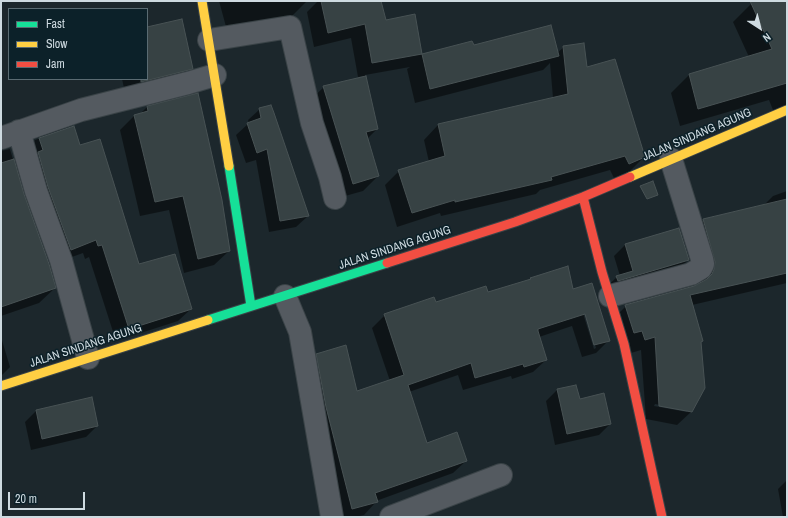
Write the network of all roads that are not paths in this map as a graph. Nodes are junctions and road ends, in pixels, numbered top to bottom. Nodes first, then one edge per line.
1 (202, 1) edge
2 (209, 40) junction
3 (215, 75) junction
4 (787, 110) edge
5 (10, 135) edge
6 (671, 159) junction
7 (583, 197) junction
8 (335, 198) dead end
9 (286, 296) junction
10 (610, 296) junction
11 (251, 306) junction
12 (88, 358) junction
13 (1, 386) edge
14 (501, 475) dead end
15 (332, 517) edge
16 (391, 517) edge
17 (662, 517) edge

1 - 2 main road
2 - 3 main road
2 - 8 street
3 - 5 street
3 - 11 main road
4 - 6 main road, JALAN SINDANG AGUNG
5 - 12 street
6 - 7 main road, JALAN SINDANG AGUNG
6 - 10 street
7 - 9 main road, JALAN SINDANG AGUNG
7 - 10 main road
9 - 11 main road, JALAN SINDANG AGUNG
9 - 15 street
10 - 17 main road
11 - 12 main road, JALAN SINDANG AGUNG
12 - 13 main road, JALAN SINDANG AGUNG
14 - 16 street

